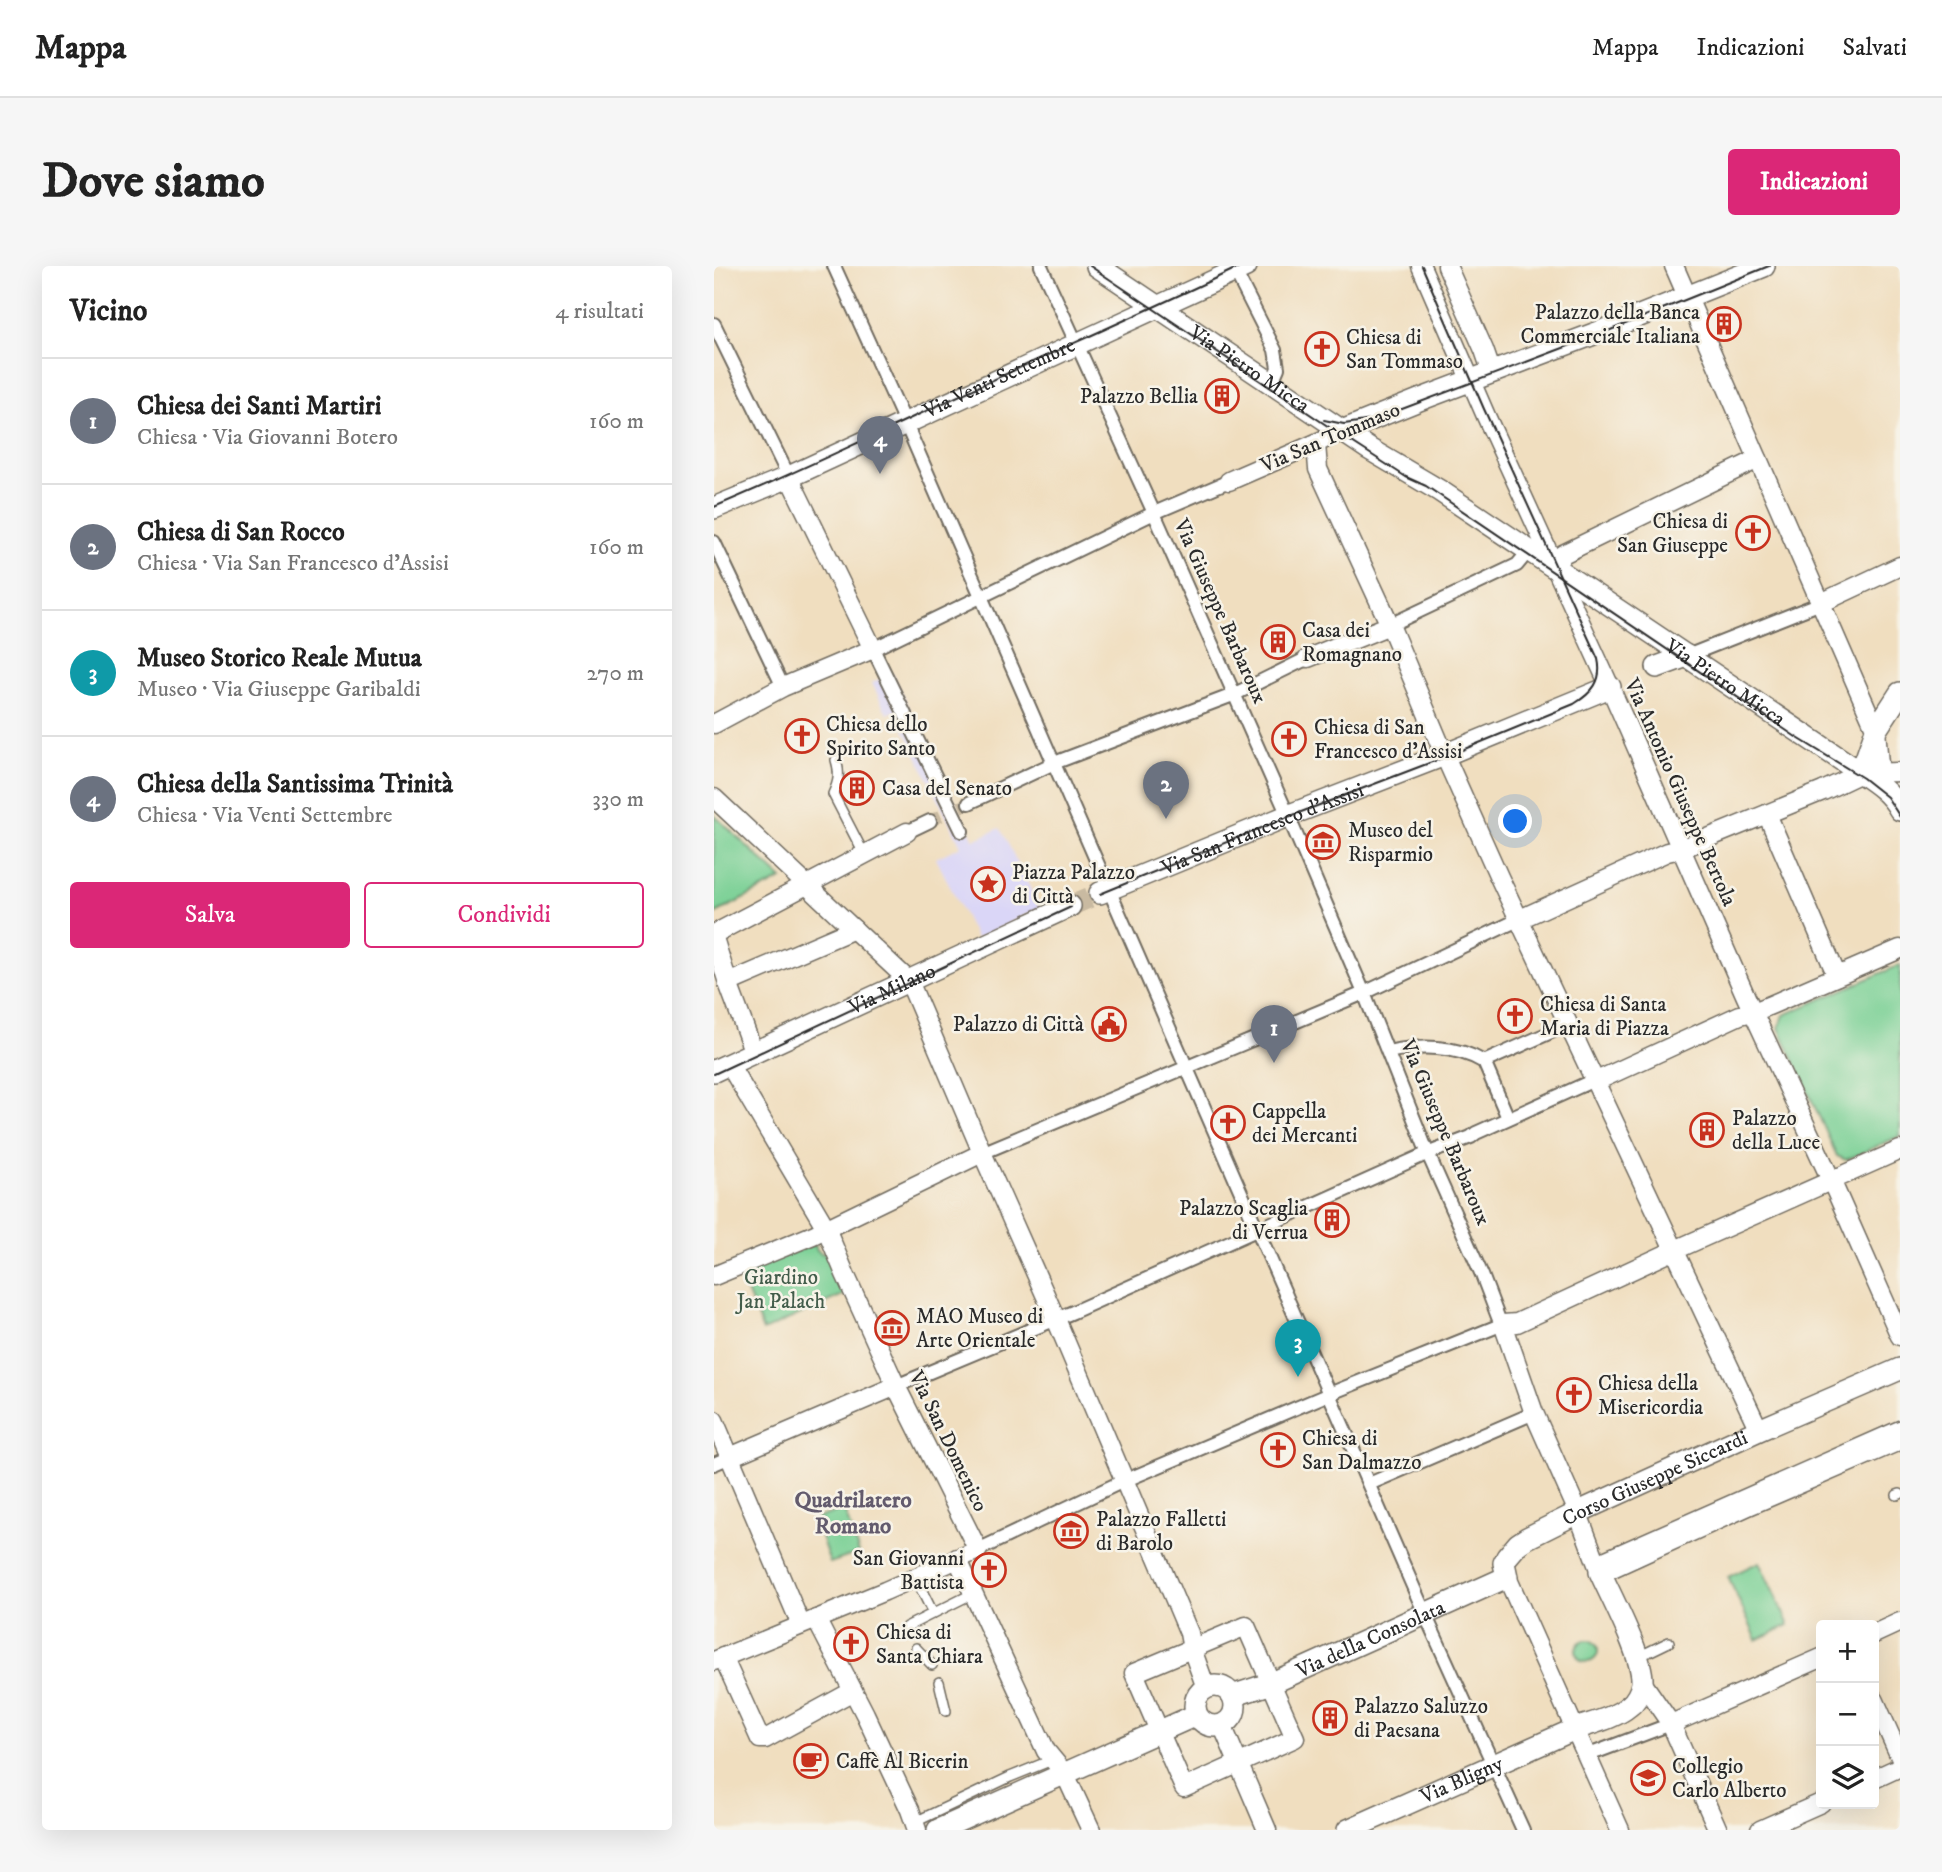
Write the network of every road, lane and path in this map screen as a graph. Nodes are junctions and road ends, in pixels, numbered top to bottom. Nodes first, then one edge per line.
1 (834, 266) edge
2 (1041, 266) edge
3 (1097, 266) edge
4 (1421, 266) edge
5 (1447, 266) edge
6 (1674, 266) edge
7 (1764, 266) edge
8 (1241, 267) edge
9 (1687, 297) junction
10 (1158, 307) junction
11 (714, 324) edge
12 (1077, 344) junction
13 (1492, 373) junction
14 (1471, 380) junction
15 (1271, 384) junction
16 (906, 423) junction
17 (1342, 431) junction
18 (1316, 444) junction
19 (1758, 459) junction
20 (789, 477) junction
21 (1229, 481) joint
22 (1440, 491) junction
23 (714, 508) edge
24 (1154, 513) junction
25 (714, 542) edge
26 (1522, 559) junction
27 (1900, 566) edge
28 (1555, 569) junction
29 (982, 597) junction
30 (1821, 603) junction
31 (1390, 625) junction
32 (873, 649) junction
33 (1686, 656) junction
34 (1308, 658) joint
35 (1657, 667) dead end
36 (783, 687) junction
37 (1610, 687) junction
38 (1900, 693) edge
39 (1233, 695) junction
40 (1900, 713) edge
41 (714, 724) edge
42 (1876, 730) junction
43 (1444, 755) junction
44 (836, 760) dead end
45 (1054, 763) junction
46 (1900, 772) edge
47 (1881, 777) edge
48 (717, 801) edge
49 (956, 809) junction
50 (1900, 810) edge
51 (1767, 814) junction
52 (1287, 816) junction
53 (930, 821) tunnel mouth
54 (962, 831) dead end
55 (907, 832) joint
56 (1681, 849) junction
57 (864, 854) junction
58 (806, 884) junction
59 (1104, 890) junction
60 (1070, 906) tunnel mouth
61 (1520, 919) junction
62 (854, 929) junction
63 (715, 943) edge
64 (1900, 949) edge
65 (1837, 976) junction
66 (909, 981) junction
67 (728, 983) junction
68 (1364, 993) junction
69 (1754, 1012) junction
70 (1569, 1024) junction
71 (1388, 1052) junction
72 (754, 1053) junction
73 (1484, 1062) junction
74 (722, 1067) edge
75 (1187, 1067) junction
76 (1594, 1080) junction
77 (1508, 1118) junction
78 (1900, 1150) edge
79 (982, 1153) junction
80 (1428, 1154) junction
81 (1831, 1180) junction
82 (826, 1228) junction
83 (1258, 1230) junction
84 (1675, 1250) junction
85 (714, 1276) edge
86 (1056, 1320) junction
87 (1502, 1325) junction
88 (1900, 1336) edge
89 (1900, 1369) edge
90 (1900, 1377) edge
91 (896, 1386) junction
92 (1329, 1394) junction
93 (1534, 1413) junction
94 (714, 1420) edge
95 (1900, 1424) edge
96 (1759, 1430) junction
97 (1900, 1439) edge
98 (722, 1460) edge
99 (1125, 1481) junction
100 (1369, 1484) junction
101 (1577, 1513) junction
102 (978, 1550) junction
103 (957, 1558) junction
104 (1600, 1572) junction
105 (914, 1574) junction
106 (1507, 1577) junction
107 (974, 1594) junction
108 (933, 1614) junction
109 (1426, 1615) junction
110 (808, 1622) junction
111 (1900, 1622) edge
112 (905, 1629) dead end
113 (1879, 1632) edge
114 (1669, 1642) dead end
115 (916, 1648) dead end
116 (1192, 1649) junction
117 (1638, 1657) junction
118 (718, 1659) edge
119 (1816, 1660) edge
120 (932, 1665) dead end
121 (939, 1682) dead end
122 (1642, 1682) junction
123 (1272, 1683) junction
124 (1206, 1688) junction
125 (853, 1691) junction
126 (1232, 1696) junction
127 (1879, 1710) edge
128 (946, 1711) dead end
129 (1196, 1715) junction
130 (1671, 1724) junction
131 (1223, 1725) junction
132 (1575, 1729) junction
133 (1159, 1732) junction
134 (1586, 1756) junction
135 (1900, 1757) edge
136 (1239, 1764) junction
137 (1494, 1765) junction
138 (1059, 1767) junction
139 (1900, 1768) edge
140 (1879, 1777) edge
141 (1816, 1804) edge
142 (916, 1826) edge
143 (939, 1830) edge
144 (1091, 1830) edge
145 (1267, 1830) edge
146 (1348, 1830) edge
147 (1523, 1830) edge
148 (1620, 1830) edge
149 (1718, 1830) edge
150 (1760, 1830) edge

1 - 16 street
2 - 12 street, Via Giuseppe Barbaroux
3 - 10 street, Via Pietro Micca
4 - 14 street, Via Antonio Giuseppe Bertola
5 - 13 street
6 - 9 street
7 - 9 street, Via San Tommaso
8 - 10 street, Via Venti Settembre
8 - 15 street
9 - 13 street, Via San Tommaso
9 - 19 street
10 - 12 street, Via Venti Settembre
10 - 15 street, Via Pietro Micca
11 - 20 street
12 - 16 street, Via Venti Settembre
12 - 24 street, Via Giuseppe Barbaroux
13 - 14 street, Via San Tommaso
14 - 17 street, Via San Tommaso
14 - 28 street, Via Antonio Giuseppe Bertola
15 - 17 street, Via Pietro Micca
16 - 20 street, Via Venti Settembre
16 - 29 street
17 - 18 street, Via San Tommaso
17 - 22 street, Via Pietro Micca
18 - 21 street, Via San Tommaso
18 - 31 street
19 - 28 street
19 - 30 street
20 - 23 street, Via Venti Settembre
20 - 32 street
21 - 24 street, Via San Tommaso
22 - 26 street, Via Pietro Micca
22 - 28 street, Via Pietro Micca
24 - 29 street, Via San Tommaso
24 - 39 street, Via Giuseppe Barbaroux
25 - 36 street
26 - 28 street, Via Pietro Micca
26 - 31 street
27 - 30 street
28 - 33 street, Via Pietro Micca
28 - 37 street, Via Antonio Giuseppe Bertola
29 - 32 street, Via San Tommaso
29 - 45 street
30 - 33 street
30 - 42 street
31 - 34 street
31 - 43 street
32 - 36 street
32 - 49 street
33 - 35 street
33 - 47 street, Via Pietro Micca
34 - 39 street
36 - 41 street
37 - 43 street, Via San Francesco d'Assisi
37 - 56 street, Via Antonio Giuseppe Bertola
38 - 42 street
39 - 45 street
39 - 52 street, Via Giuseppe Barbaroux
40 - 42 lane
42 - 47 street
43 - 52 street, Via San Francesco d'Assisi
43 - 61 street
44 - 57 lane
45 - 49 street
45 - 59 street
46 - 47 street
47 - 50 street, Via Pietro Micca
47 - 51 street
48 - 58 street
49 - 54 street
51 - 56 street
51 - 65 street
52 - 59 street, Via San Francesco d'Assisi
52 - 68 street, Via Giuseppe Barbaroux
53 - 55 street
55 - 57 street
56 - 61 street
56 - 69 street, Via Antonio Giuseppe Bertola
57 - 58 street
58 - 62 street
58 - 63 street
59 - 75 street
60 - 66 street, Via Milano
61 - 68 street
61 - 70 street
62 - 66 street
62 - 67 street
63 - 67 street
64 - 65 street
65 - 69 street
66 - 72 street, Via Milano
66 - 79 street
67 - 72 street
68 - 71 street, Via Giuseppe Barbaroux
68 - 75 street
69 - 76 street
69 - 81 street, Via Antonio Giuseppe Bertola
70 - 73 street
70 - 76 street
71 - 73 street
71 - 80 street, Via Giuseppe Barbaroux
72 - 74 street, Via Milano
73 - 77 street
74 - 82 street, Via San Domenico
75 - 79 street
75 - 83 street
76 - 77 street
76 - 84 street
77 - 80 street
78 - 81 street
79 - 82 street
79 - 86 street
80 - 83 street
80 - 87 street, Via Giuseppe Barbaroux
81 - 84 street
81 - 88 street, Via Antonio Giuseppe Bertola
82 - 85 street
82 - 91 street, Via San Domenico
83 - 86 street
83 - 92 street
84 - 87 street
84 - 96 street
86 - 91 street
86 - 99 street
87 - 92 street
87 - 93 street, Via Giuseppe Barbaroux
89 - 96 street, Corso Giuseppe Siccardi
90 - 101 lane, Corso Giuseppe Siccardi
91 - 98 street
91 - 102 street, Via San Domenico
92 - 99 street
92 - 100 street
93 - 100 street
93 - 101 street, Via Giuseppe Barbaroux
94 - 98 street
95 - 104 lane, Corso Giuseppe Siccardi
96 - 101 street, Corso Giuseppe Siccardi
97 - 104 street
98 - 110 street
99 - 102 street
99 - 116 street
100 - 109 street
101 - 104 street, Via Giuseppe Barbaroux
101 - 106 street
102 - 103 street
103 - 105 street
103 - 107 street
104 - 117 street
105 - 108 lane
105 - 110 street
106 - 109 street, Via della Consolata
106 - 132 street
107 - 108 lane
107 - 138 street
108 - 112 lane
109 - 123 street, Via della Consolata
109 - 137 street
110 - 118 street
110 - 125 street
111 - 113 street
114 - 117 lane
115 - 120 lane
116 - 123 street
116 - 124 street
116 - 133 street
117 - 122 street
118 - 125 street
119 - 130 street
121 - 128 lane
122 - 130 street
122 - 132 street, Via Bligny
123 - 126 street, Via della Consolata
123 - 136 street
124 - 126 street
124 - 129 street
125 - 142 street
126 - 131 street
127 - 135 street
129 - 131 street
129 - 133 street
130 - 134 street
130 - 149 street
131 - 136 street
132 - 134 street
132 - 137 street, Via Bligny
133 - 136 street
133 - 138 street
134 - 148 street
136 - 145 street
137 - 146 street, Via Bligny
137 - 147 street
138 - 142 lane
138 - 143 street
138 - 144 street
139 - 140 street
141 - 150 street

